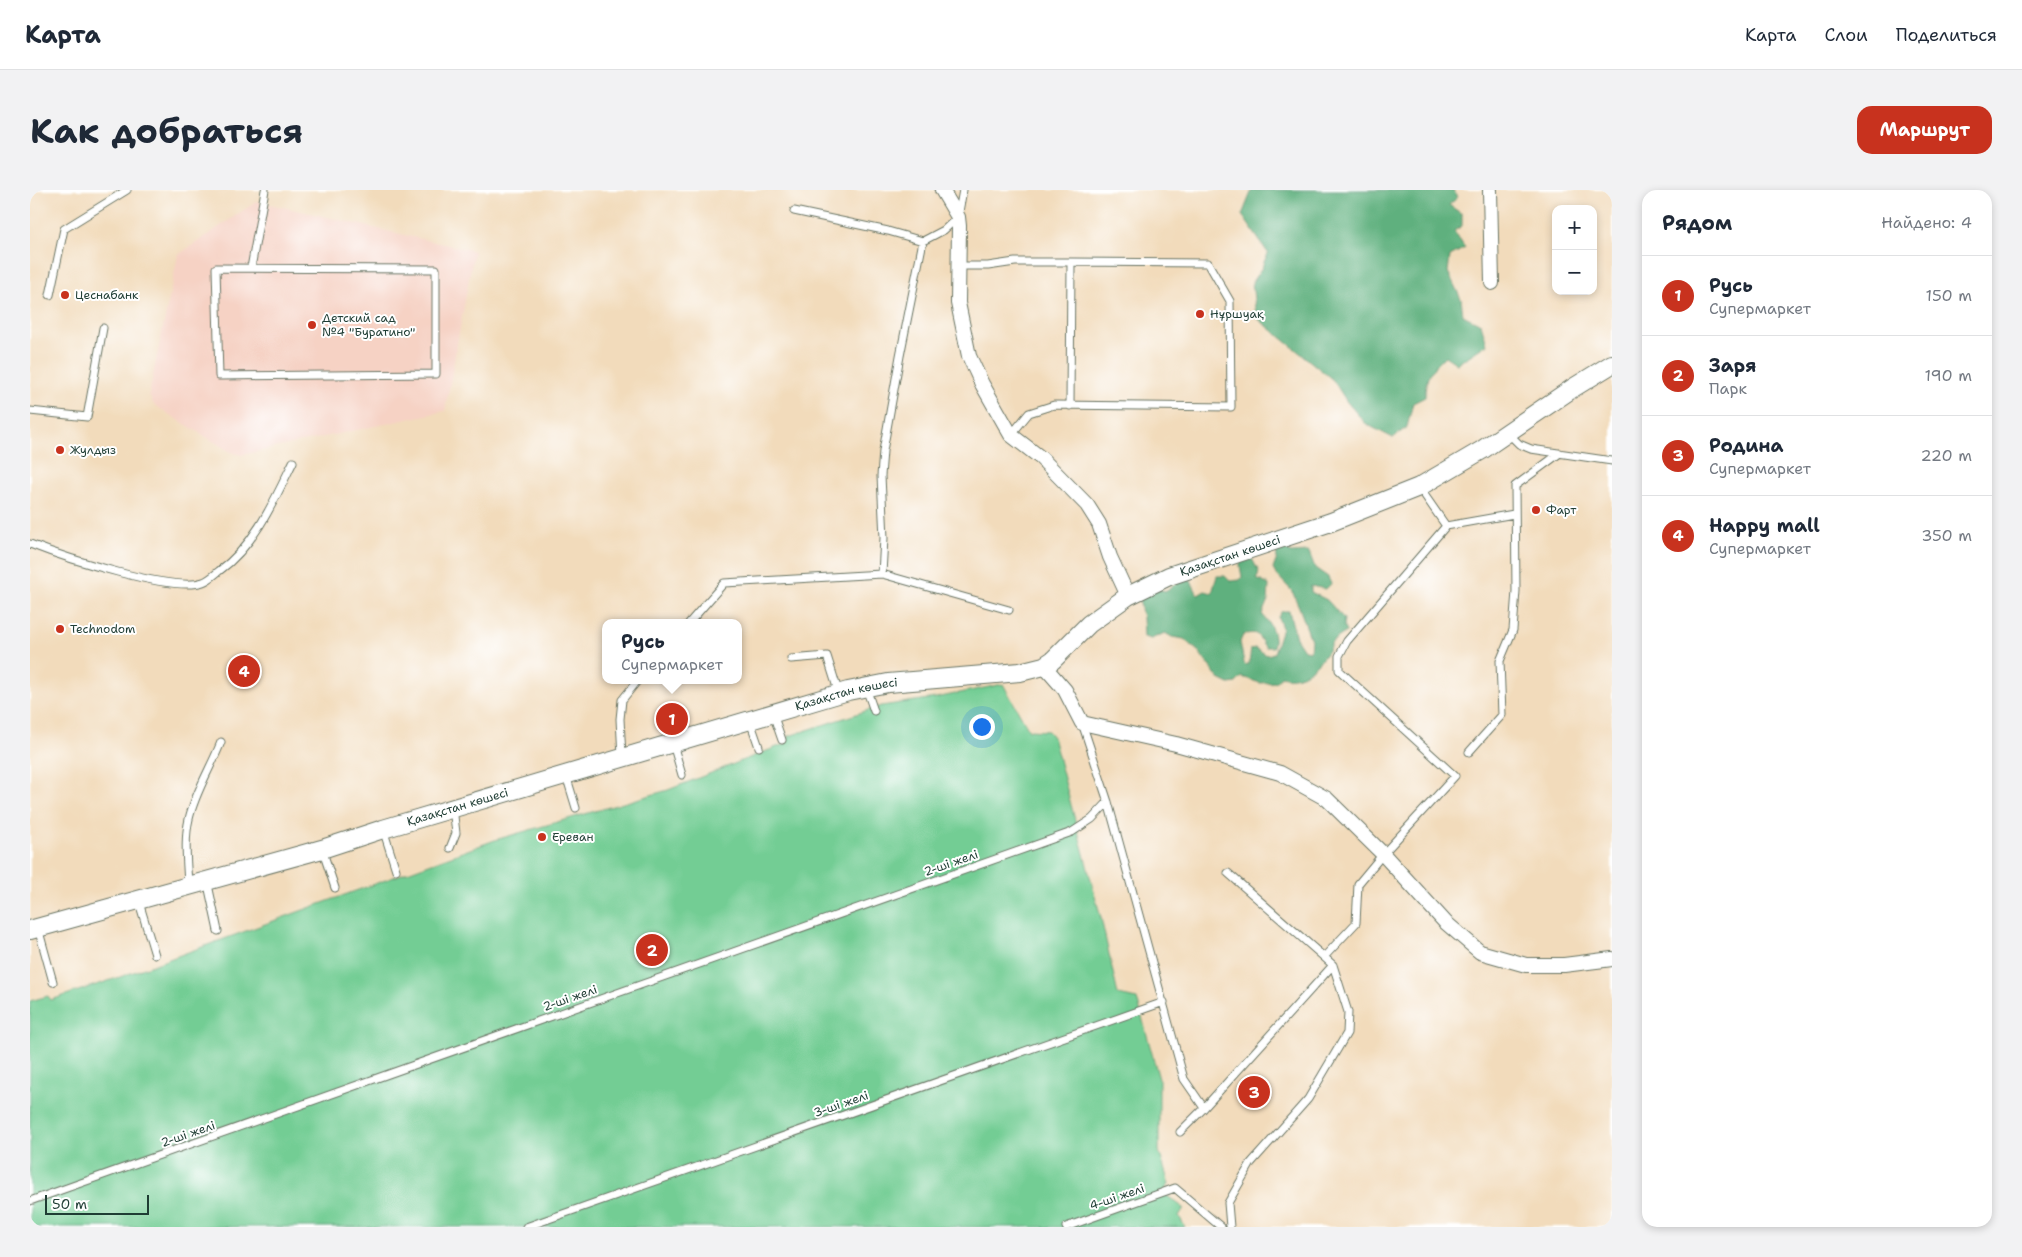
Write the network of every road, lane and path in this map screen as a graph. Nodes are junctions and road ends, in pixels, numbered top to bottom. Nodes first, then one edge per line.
1 (127, 190) edge
2 (266, 190) edge
3 (942, 190) edge
4 (963, 190) edge
5 (1490, 190) edge
6 (794, 211) dead end
7 (958, 217) junction
8 (923, 241) junction
9 (1071, 262) junction
10 (959, 266) junction
11 (251, 268) junction
12 (1492, 283) dead end
13 (50, 295) dead end
14 (103, 328) dead end
15 (1612, 364) edge
16 (1070, 406) junction
17 (30, 411) edge
18 (1508, 433) junction
19 (1011, 435) junction
20 (1560, 453) junction
21 (1612, 461) edge
22 (293, 462) dead end
23 (1420, 488) junction
24 (1514, 514) junction
25 (1446, 526) junction
26 (30, 544) edge
27 (882, 574) junction
28 (1128, 596) junction
29 (1010, 610) dead end
30 (692, 619) edge
31 (791, 659) dead end
32 (1044, 666) junction
33 (635, 684) edge
34 (866, 688) junction
35 (839, 694) junction
36 (874, 711) dead end
37 (773, 714) junction
38 (750, 720) junction
39 (1082, 723) junction
40 (782, 740) dead end
41 (221, 742) dead end
42 (673, 744) junction
43 (759, 747) dead end
44 (1469, 752) dead end
45 (622, 759) junction
46 (566, 775) junction
47 (682, 775) dead end
48 (1108, 802) junction
49 (453, 808) junction
50 (576, 808) dead end
51 (382, 828) junction
52 (450, 848) dead end
53 (322, 849) junction
54 (1382, 854) junction
55 (396, 870) dead end
56 (1228, 873) dead end
57 (207, 880) junction
58 (188, 886) junction
59 (336, 888) dead end
60 (138, 899) junction
61 (34, 929) edge
62 (218, 931) dead end
63 (155, 955) dead end
64 (1324, 957) junction
65 (1612, 959) edge
66 (1333, 966) junction
67 (53, 982) dead end
68 (1164, 1002) junction
69 (1204, 1108) junction
70 (1180, 1132) dead end
71 (30, 1202) edge
72 (526, 1227) edge
73 (1066, 1227) edge
74 (1221, 1227) edge
75 (1230, 1227) edge

1 - 13 lane
2 - 11 lane
3 - 7 street
4 - 7 lane
5 - 12 street
6 - 8 lane
7 - 8 lane
7 - 10 street
8 - 27 lane
9 - 10 lane
9 - 16 lane
9 - 16 lane
10 - 19 street
11 - 11 lane
14 - 17 lane
15 - 18 street, Қазақстан көшесі
16 - 19 lane
18 - 20 lane
18 - 23 street, Қазақстан көшесі
19 - 28 street
20 - 21 lane
20 - 24 lane
22 - 26 lane
23 - 25 lane
23 - 28 street, Қазақстан көшесі
24 - 25 lane
24 - 44 lane
25 - 54 lane
27 - 29 lane
27 - 30 lane
28 - 32 street, Қазақстан көшесі
31 - 35 lane
32 - 34 street, Қазақстан көшесі
32 - 39 street
33 - 45 lane
34 - 35 street, Қазақстан көшесі
34 - 36 lane
35 - 37 street, Қазақстан көшесі
37 - 38 street, Қазақстан көшесі
37 - 40 lane
38 - 42 street, Қазақстан көшесі
38 - 43 lane
39 - 48 lane
39 - 54 street
41 - 58 lane
42 - 45 street, Қазақстан көшесі
42 - 47 lane
45 - 46 street, Қазақстан көшесі
46 - 49 street, Қазақстан көшесі
46 - 50 lane
48 - 68 lane
48 - 71 lane, 2-ші желі
49 - 51 street, Қазақстан көшесі
49 - 52 lane
51 - 53 street, Қазақстан көшесі
51 - 55 lane
53 - 57 street, Қазақстан көшесі
53 - 59 lane
54 - 64 lane
54 - 65 street
56 - 64 lane
57 - 58 street, Қазақстан көшесі
57 - 62 lane
58 - 60 street, Қазақстан көшесі
60 - 61 street, Қазақстан көшесі
60 - 63 lane
61 - 67 lane
64 - 66 lane
66 - 69 lane
66 - 75 lane
68 - 69 lane
68 - 72 lane, 3-ші желі
69 - 70 lane
73 - 74 lane, 4-ші желі

